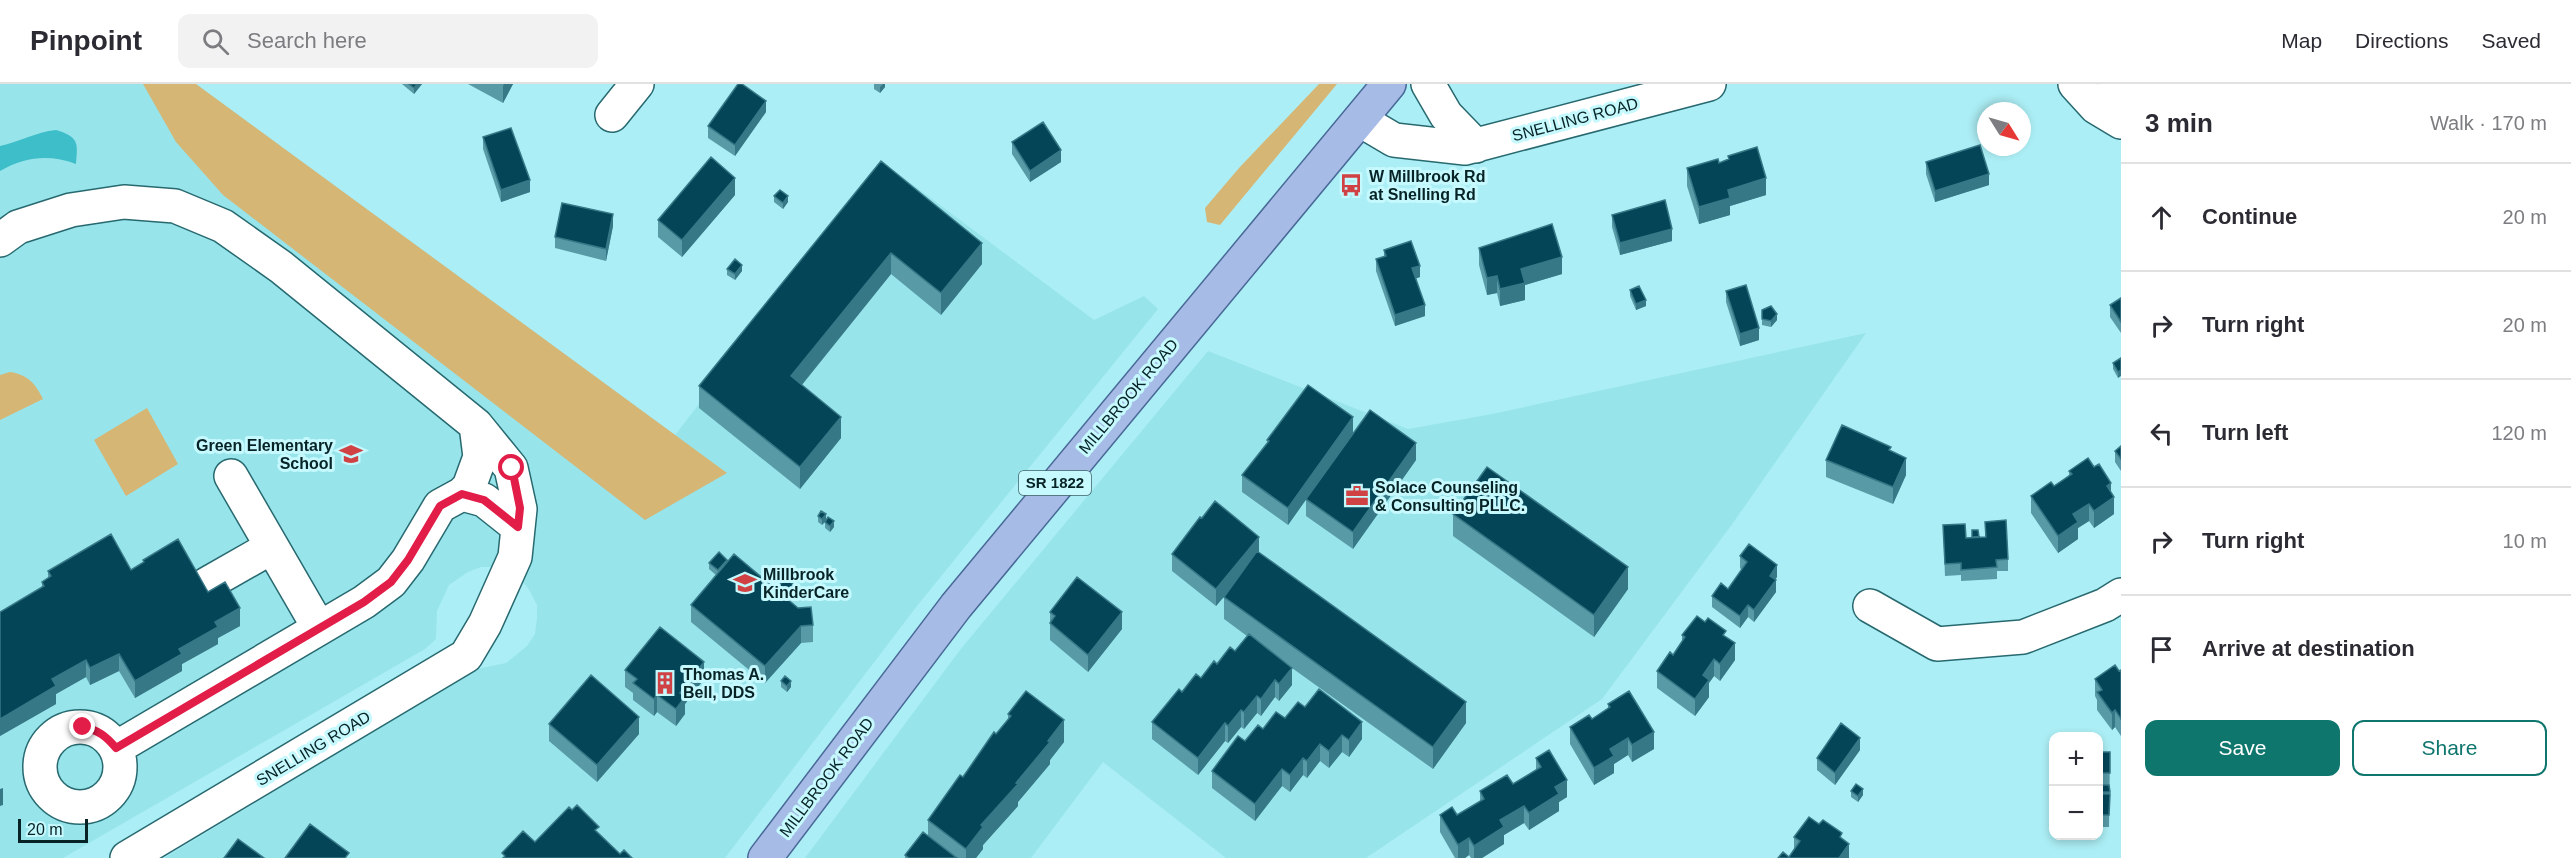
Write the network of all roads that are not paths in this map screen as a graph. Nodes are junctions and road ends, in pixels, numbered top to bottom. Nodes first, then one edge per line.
1 (637, 84) edge
2 (1389, 84) edge
3 (1428, 84) edge
4 (1708, 84) edge
5 (2075, 84) edge
6 (2114, 84) edge
7 (2121, 102) edge
8 (612, 115) dead end
9 (1360, 120) junction
10 (2121, 122) edge
11 (1476, 146) junction
12 (0, 240) edge
13 (476, 425) junction
14 (231, 476) dead end
15 (462, 494) junction
16 (518, 527) junction
17 (272, 547) junction
18 (207, 584) dead end
19 (2121, 595) edge
20 (1870, 606) dead end
21 (319, 628) junction
22 (116, 748) dead end
23 (127, 858) edge
24 (765, 858) edge

1 - 8 street
2 - 9 main road, MILLBROOK ROAD / SR 1822
3 - 11 street
4 - 11 street, SNELLING ROAD
5 - 10 street
6 - 7 street
9 - 11 street, SNELLING ROAD
9 - 24 main road, MILLBROOK ROAD / SR 1822
12 - 13 street, SNELLING ROAD
13 - 15 street
13 - 16 street, SNELLING ROAD
14 - 17 street
15 - 16 street
15 - 21 street
16 - 23 street, SNELLING ROAD
17 - 18 street
17 - 21 street
19 - 20 street
21 - 22 street

